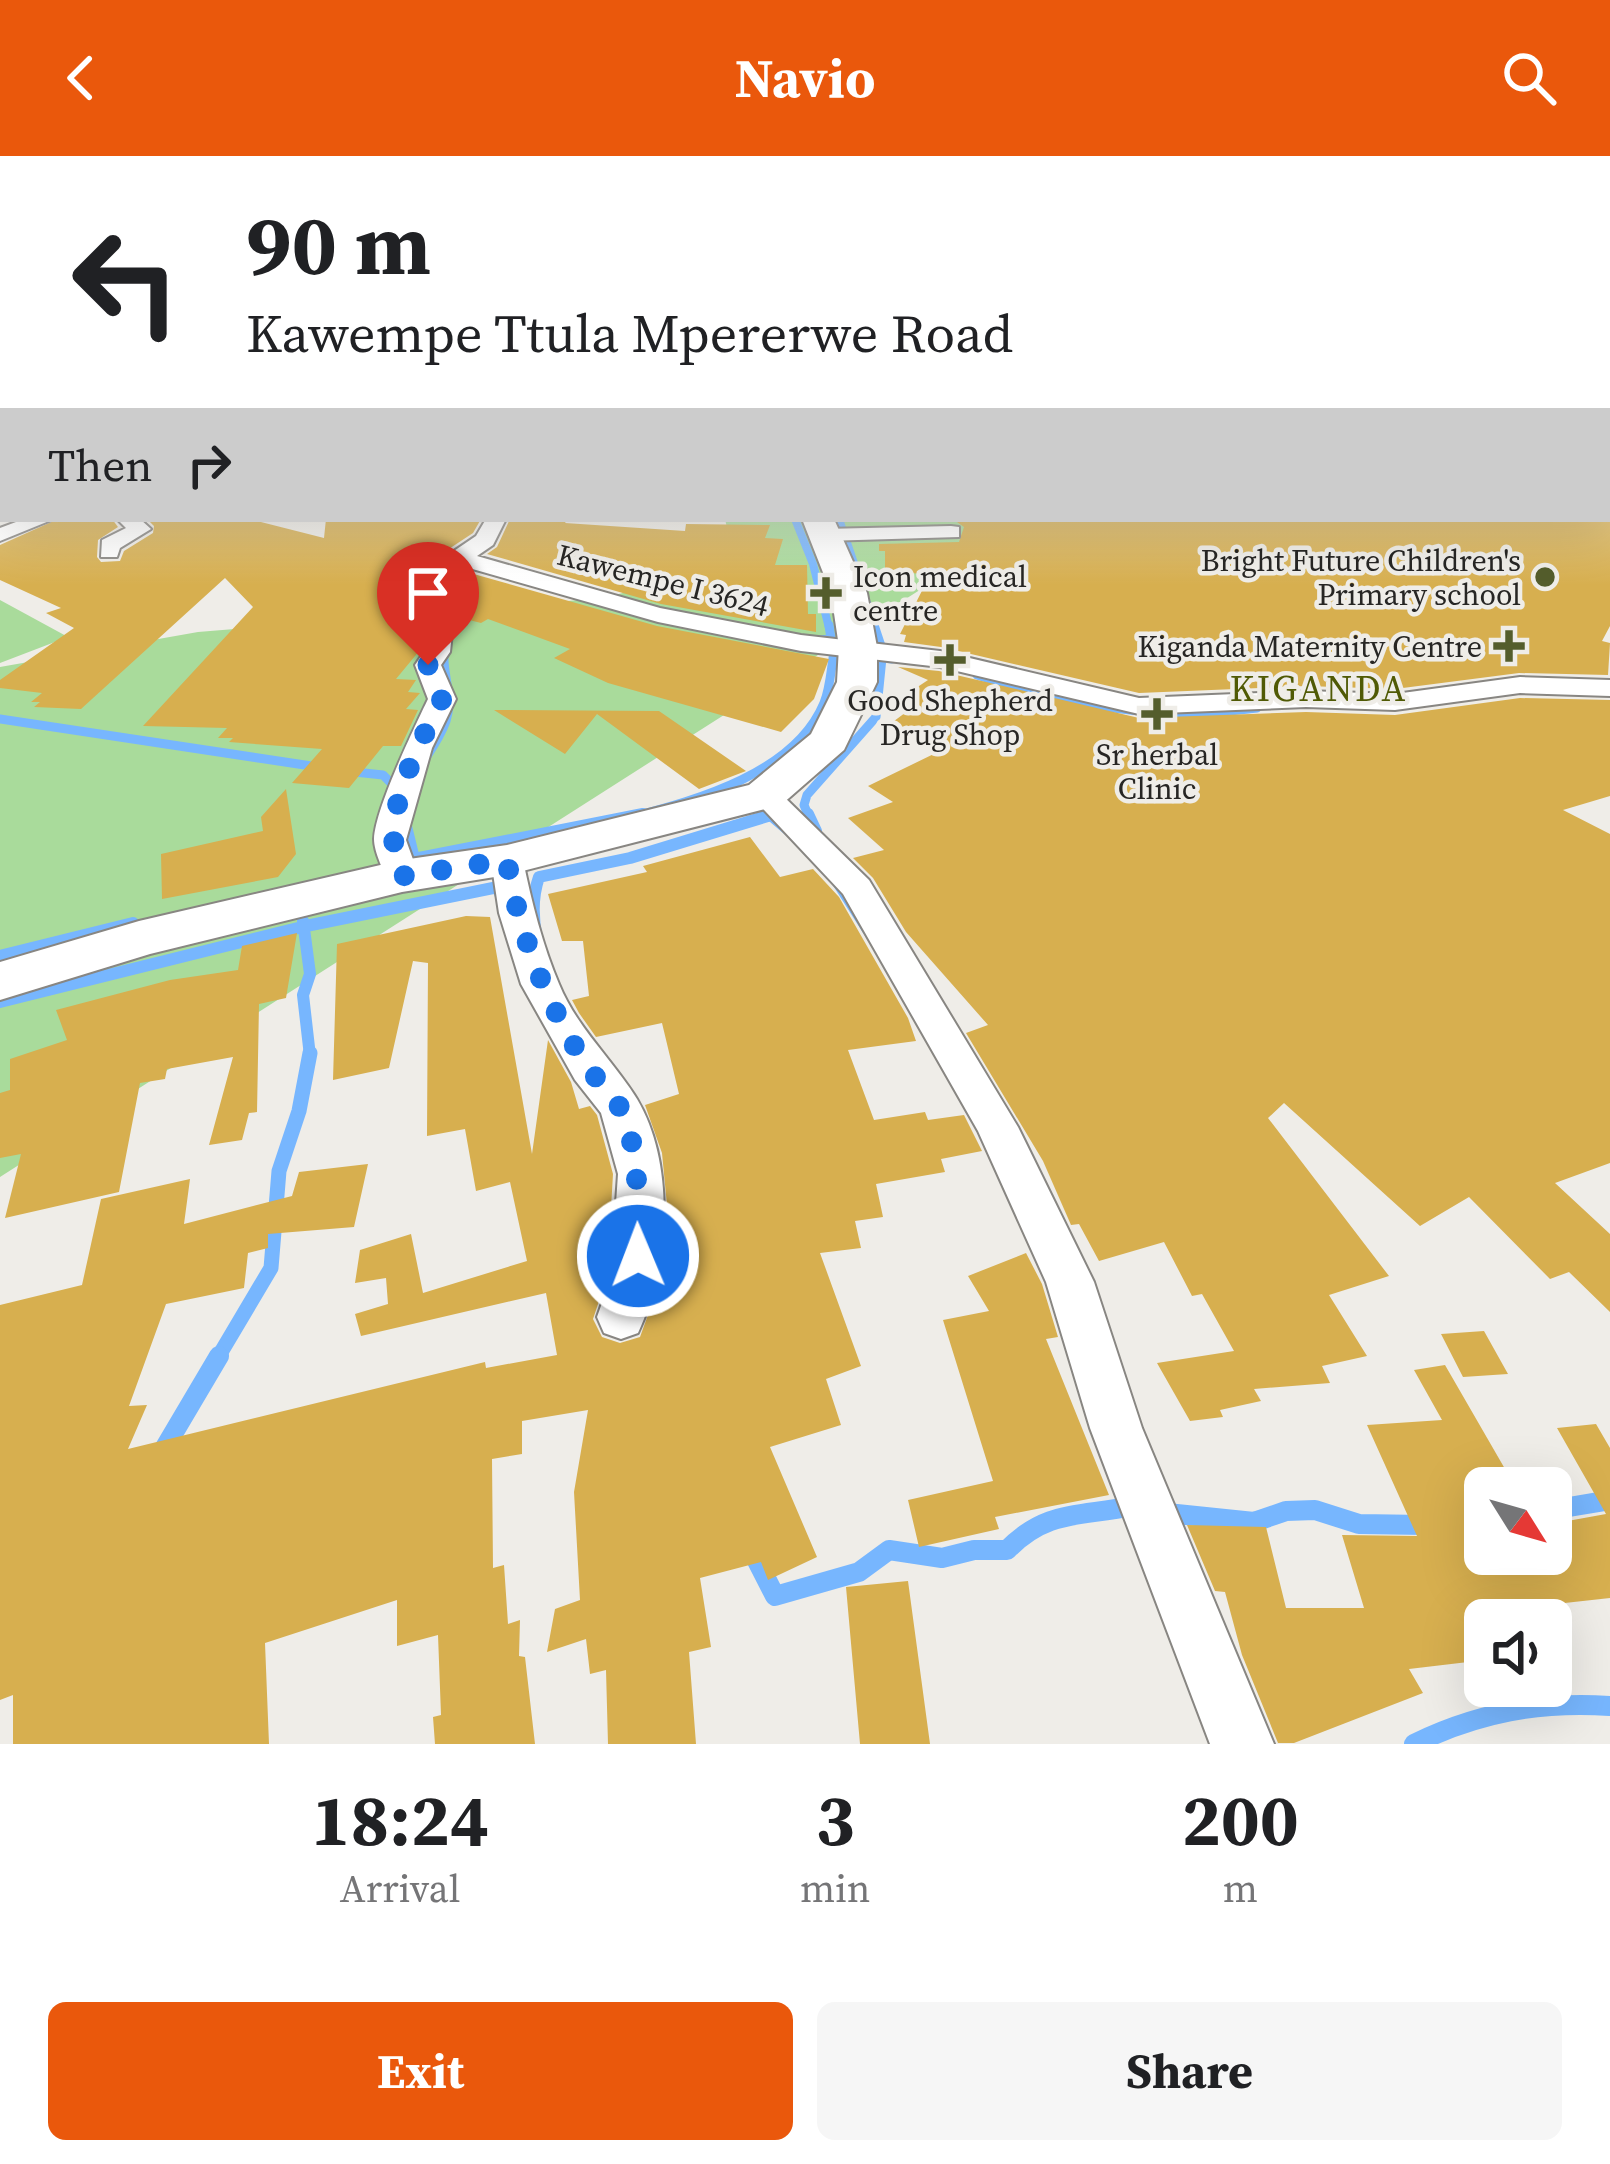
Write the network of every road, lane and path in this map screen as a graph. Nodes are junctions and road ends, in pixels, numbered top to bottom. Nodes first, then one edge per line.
1 (39, 522) edge
2 (131, 522) edge
3 (494, 522) edge
4 (821, 527) edge
5 (951, 532) dead end
6 (2, 542) edge
7 (109, 552) dead end
8 (458, 556) junction
9 (857, 647) junction
10 (1610, 688) edge
11 (765, 795) junction
12 (507, 860) junction
13 (402, 876) junction
14 (0, 981) edge
15 (621, 1317) dead end
16 (1242, 1744) edge

1 - 6 street
2 - 7 street
3 - 8 street
4 - 5 street
4 - 9 street
8 - 9 street, Kawempe I 3624
8 - 13 street
9 - 10 street, Kawempe I 3624
9 - 11 street
11 - 12 street
11 - 16 street
12 - 13 street
12 - 15 street
13 - 14 street

